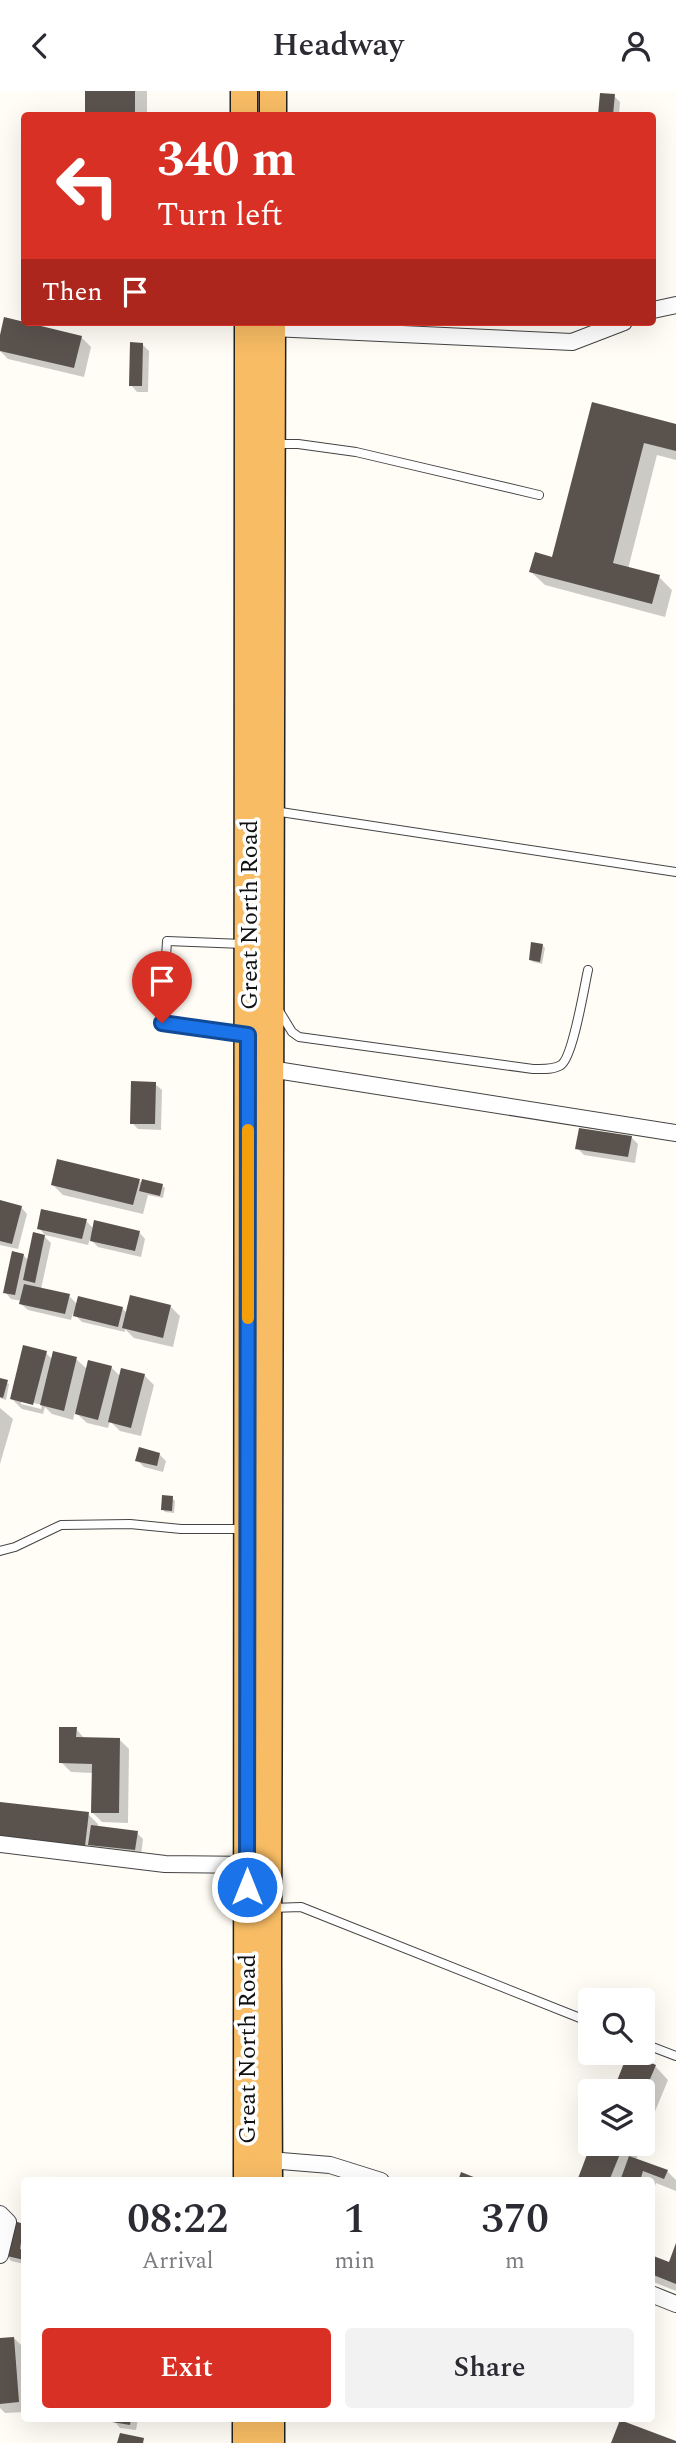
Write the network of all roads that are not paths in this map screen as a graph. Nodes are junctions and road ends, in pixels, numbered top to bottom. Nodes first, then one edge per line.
1 (244, 91) edge
2 (273, 91) edge
3 (244, 112) edge
4 (273, 112) edge
5 (676, 305) edge
6 (656, 309) edge
7 (264, 326) edge
8 (264, 326) edge
9 (298, 326) edge
10 (614, 326) edge
11 (272, 444) junction
12 (539, 495) dead end
13 (271, 810) junction
14 (676, 873) edge
15 (260, 946) junction
16 (588, 970) dead end
17 (271, 994) junction
18 (259, 1035) junction
19 (270, 1069) junction
20 (676, 1133) edge
21 (248, 1529) junction
22 (0, 1551) edge
23 (0, 1844) edge
24 (258, 1865) junction
25 (258, 1908) junction
26 (578, 2017) edge
27 (655, 2048) edge
28 (676, 2056) edge
29 (269, 2170) edge
30 (247, 2177) edge
31 (368, 2177) edge
32 (0, 2214) edge
33 (0, 2255) edge
34 (655, 2296) edge
35 (676, 2304) edge
36 (246, 2422) edge
37 (271, 2422) edge
38 (246, 2443) edge
39 (271, 2443) edge

1 - 3 highway
2 - 4 highway
5 - 6 street
7 - 11 highway, Great North Road
8 - 15 highway, Great North Road
9 - 10 street
11 - 12 lane
11 - 13 highway, Great North Road
13 - 14 lane
13 - 15 highway, Great North Road
15 - 17 highway, Great North Road
15 - 18 highway, Great North Road
15 - 18 lane
16 - 17 lane
17 - 18 highway, Great North Road
18 - 19 highway, Great North Road
18 - 21 highway, Great North Road
19 - 20 street
19 - 24 highway, Great North Road
21 - 22 lane
21 - 24 highway, Great North Road
23 - 24 street
24 - 25 highway, Great North Road
25 - 26 lane
25 - 29 highway, Great North Road
25 - 30 highway, Great North Road
27 - 28 lane
29 - 31 street
32 - 33 street
34 - 35 street
36 - 38 highway
37 - 39 highway

